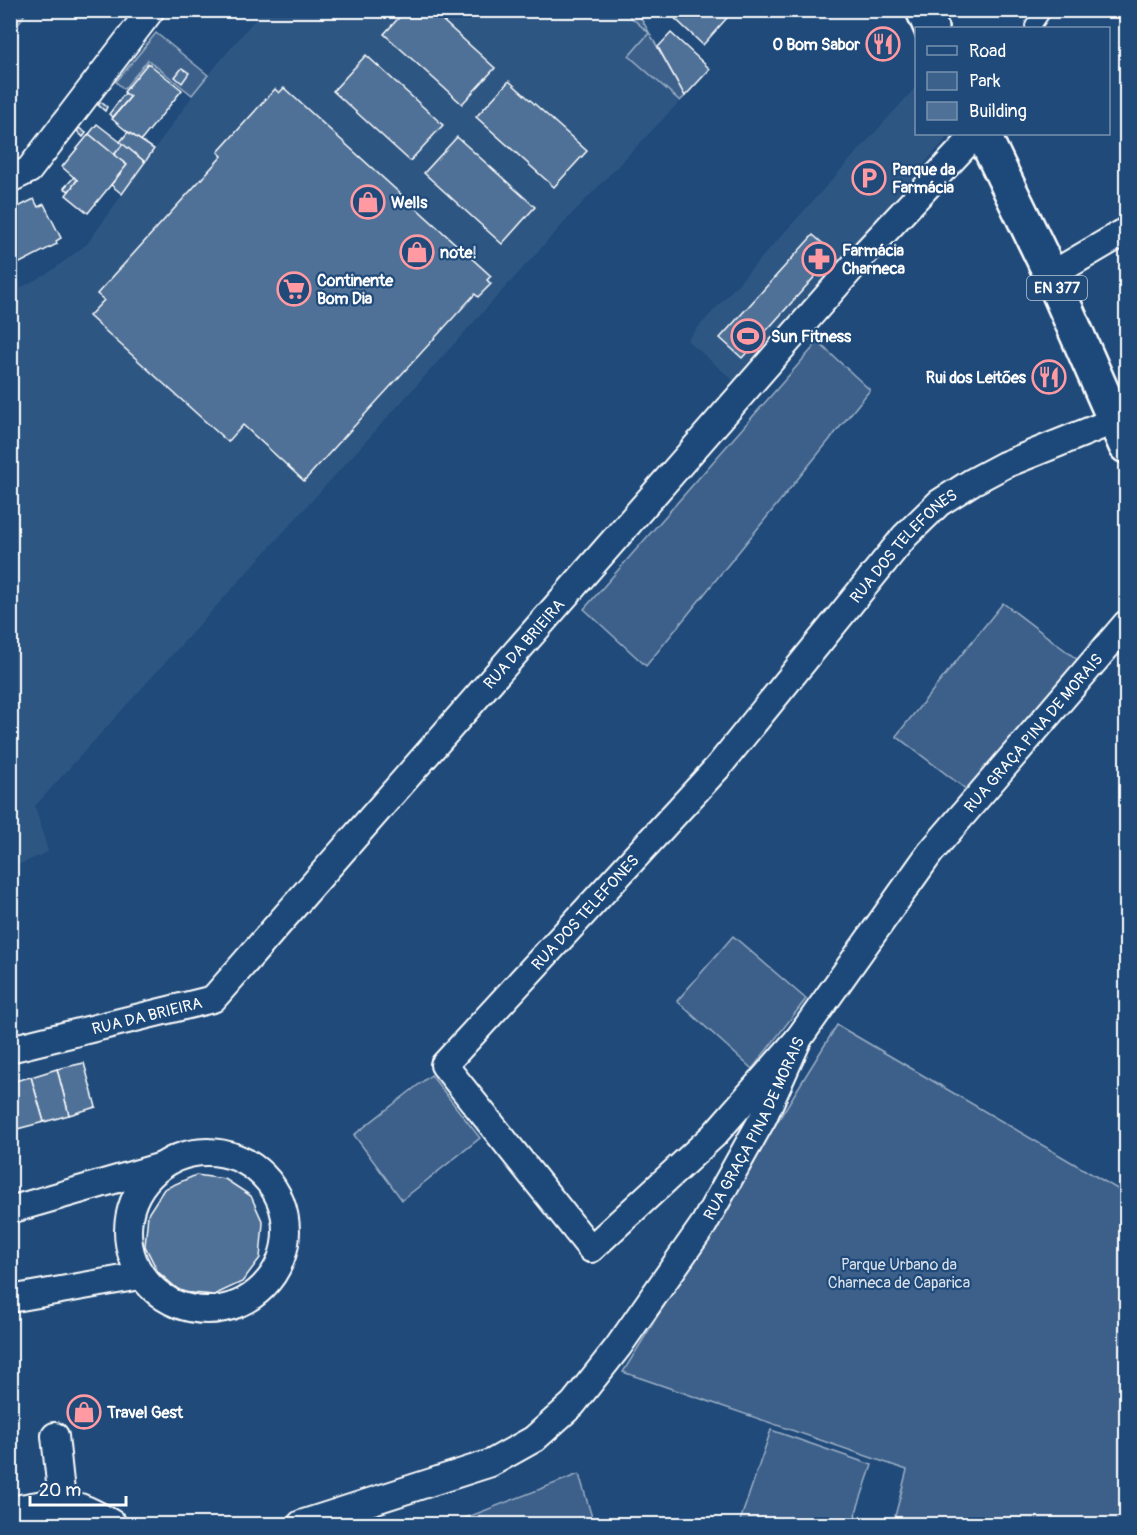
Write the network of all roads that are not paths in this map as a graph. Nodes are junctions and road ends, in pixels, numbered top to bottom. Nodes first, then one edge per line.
1 (151, 10) edge
2 (923, 10) edge
3 (1044, 10) edge
4 (1033, 26) dead end
5 (931, 27) edge
6 (975, 135) edge
7 (982, 135) edge
8 (10, 179) edge
9 (1126, 231) edge
10 (1051, 274) junction
11 (1121, 433) edge
12 (1126, 624) edge
13 (799, 1038) junction
14 (10, 1049) edge
15 (159, 1167) junction
16 (10, 1210) edge
17 (140, 1275) junction
18 (10, 1299) edge
19 (55, 1436) dead end
20 (62, 1501) junction
21 (10, 1510) edge
22 (113, 1524) edge
23 (302, 1524) edge

1 - 8 street
2 - 5 main road
3 - 4 lane
6 - 14 street, RUA DA BRIEIRA
7 - 10 main road, EN 377
9 - 10 street
10 - 11 main road, EN 377
11 - 13 street, RUA DOS TELEFONES
12 - 13 street, RUA GRAÇA PINA DE MORAIS
13 - 23 street, RUA GRAÇA PINA DE MORAIS
15 - 16 street
15 - 17 street
15 - 17 street
17 - 18 street
19 - 20 street
20 - 21 street
20 - 22 street

